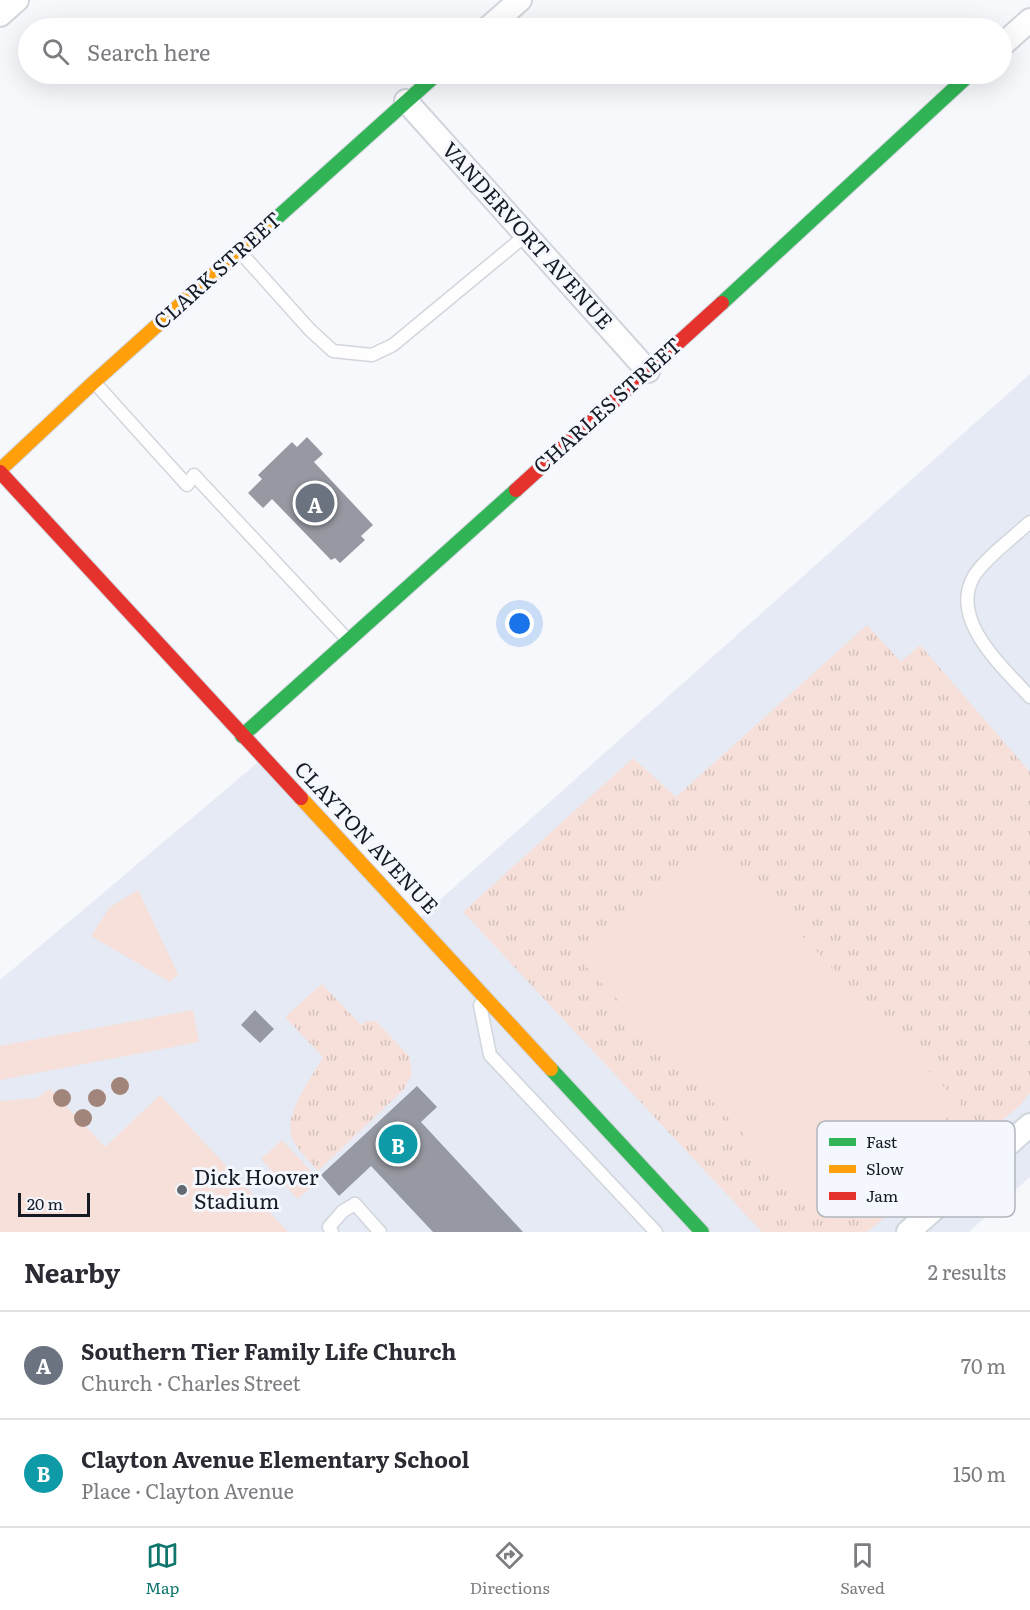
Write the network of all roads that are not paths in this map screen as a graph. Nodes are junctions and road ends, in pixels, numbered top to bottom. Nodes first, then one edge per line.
1 (17, 0) edge
2 (520, 0) edge
3 (0, 15) edge
4 (499, 18) edge
5 (1030, 20) edge
6 (1012, 36) edge
7 (426, 84) edge
8 (959, 84) edge
9 (406, 101) junction
10 (526, 235) junction
11 (240, 252) junction
12 (648, 371) junction
13 (94, 382) junction
14 (0, 471) edge
15 (1030, 522) edge
16 (348, 639) junction
17 (1030, 697) edge
18 (242, 736) junction
19 (477, 989) junction
20 (1030, 1125) edge
21 (1015, 1138) edge
22 (925, 1217) edge
23 (332, 1232) edge
24 (380, 1232) edge
25 (656, 1232) edge
26 (702, 1232) edge
27 (908, 1232) edge

1 - 3 street
2 - 4 street
5 - 6 street
7 - 9 street, CLARK STREET
8 - 12 street, CHARLES STREET
9 - 10 street, VANDERVORT AVENUE
9 - 11 street, CLARK STREET
10 - 11 lane
10 - 12 street, VANDERVORT AVENUE
11 - 13 street, CLARK STREET
12 - 16 street, CHARLES STREET
13 - 14 street, CLARK STREET
13 - 16 lane
14 - 18 street, CLAYTON AVENUE
15 - 17 lane
16 - 18 street, CHARLES STREET
18 - 19 street, CLAYTON AVENUE
19 - 25 lane
19 - 26 street, CLAYTON AVENUE
20 - 21 street
22 - 27 street
23 - 24 lane

